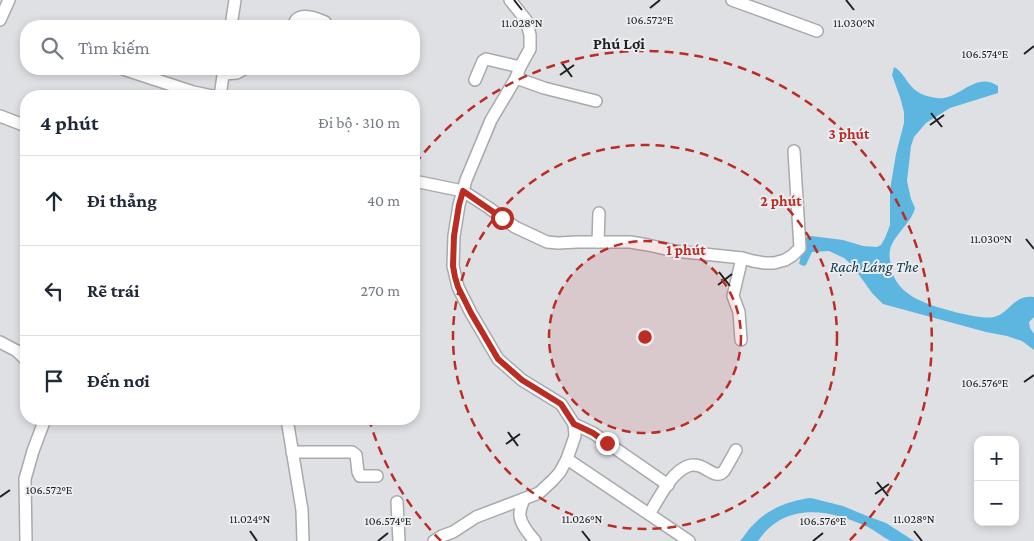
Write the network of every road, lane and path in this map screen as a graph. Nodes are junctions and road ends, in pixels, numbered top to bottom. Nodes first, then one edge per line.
1 (9, 0) edge
2 (234, 0) edge
3 (510, 0) edge
4 (732, 0) edge
5 (0, 20) edge
6 (232, 20) edge
7 (297, 20) edge
8 (318, 20) edge
9 (817, 30) dead end
10 (518, 73) junction
11 (141, 75) edge
12 (224, 75) edge
13 (475, 80) dead end
14 (187, 90) edge
15 (221, 90) edge
16 (596, 101) dead end
17 (0, 116) edge
18 (20, 124) edge
19 (794, 151) dead end
20 (420, 182) edge
21 (463, 191) junction
22 (599, 213) dead end
23 (598, 242) junction
24 (742, 258) junction
25 (740, 340) dead end
26 (0, 342) edge
27 (20, 354) edge
28 (574, 424) junction
29 (43, 425) edge
30 (288, 425) edge
31 (736, 450) dead end
32 (292, 452) junction
33 (567, 459) junction
34 (377, 476) dead end
35 (668, 484) junction
36 (524, 499) junction
37 (397, 502) dead end
38 (649, 514) junction
39 (26, 541) edge
40 (303, 541) edge
41 (398, 541) edge
42 (434, 541) edge
43 (535, 541) edge
44 (689, 541) edge

1 - 5 street
2 - 6 street
3 - 10 street
4 - 9 street
7 - 8 street
10 - 13 street
10 - 16 street
10 - 21 street
11 - 14 street
12 - 15 street
17 - 18 street
19 - 24 street
20 - 21 street
21 - 23 street
21 - 28 street
22 - 23 street
23 - 24 street
24 - 25 street
26 - 27 street
28 - 33 street
28 - 35 street
29 - 39 street
30 - 32 street
31 - 35 street
32 - 34 street
32 - 40 street
33 - 36 street
33 - 38 street
35 - 38 street
36 - 42 street
36 - 43 street
37 - 41 street
38 - 44 street

